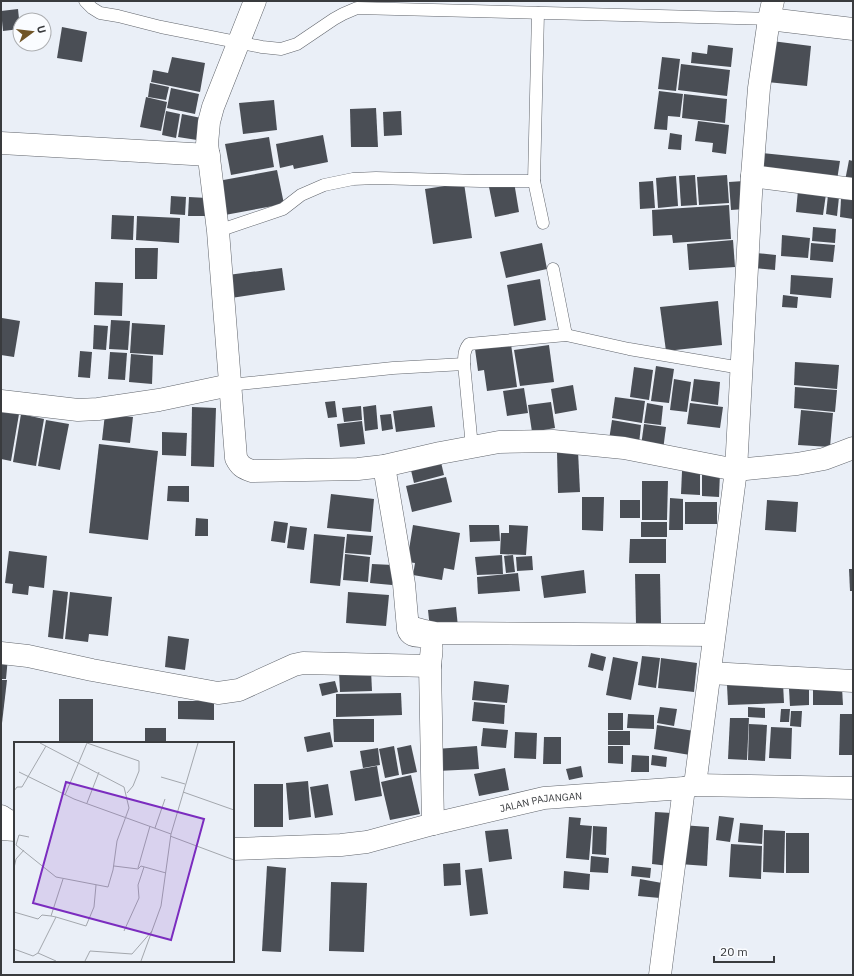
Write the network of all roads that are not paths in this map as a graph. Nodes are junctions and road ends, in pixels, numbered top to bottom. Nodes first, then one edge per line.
1 (85, 1) edge
2 (255, 1) edge
3 (771, 10) edge
4 (538, 13) junction
5 (853, 29) edge
6 (239, 42) junction
7 (1, 143) edge
8 (209, 155) junction
9 (752, 176) junction
10 (534, 181) junction
11 (853, 189) edge
12 (543, 223) dead end
13 (218, 231) junction
14 (553, 269) dead end
15 (566, 336) junction
16 (464, 364) junction
17 (741, 368) junction
18 (230, 385) junction
19 (1, 401) edge
20 (472, 447) junction
21 (853, 448) edge
22 (384, 466) junction
23 (736, 470) junction
24 (407, 626) junction
25 (714, 635) junction
26 (1, 653) edge
27 (430, 666) junction
28 (710, 673) junction
29 (853, 681) edge
30 (690, 786) junction
31 (853, 788) edge
32 (1, 816) edge
33 (14, 824) edge
34 (433, 824) junction
35 (1, 829) edge
36 (14, 830) edge
37 (234, 849) edge
38 (660, 975) edge

1 - 6 lane
2 - 6 street
3 - 4 lane
3 - 5 street
3 - 9 street
4 - 6 lane
4 - 10 lane
6 - 8 street
7 - 8 street
8 - 13 street
9 - 11 street
9 - 17 street
10 - 12 lane
10 - 13 lane
13 - 18 street
14 - 15 lane
15 - 16 lane
15 - 17 lane
16 - 18 lane
16 - 20 lane
17 - 23 street
18 - 19 street
18 - 22 street
20 - 22 street
20 - 23 street
21 - 23 street
22 - 24 street
23 - 25 street
24 - 25 street
24 - 27 street
25 - 28 street
26 - 27 street
27 - 34 street
28 - 29 street
28 - 30 street
30 - 31 street, JALAN PAJANGAN
30 - 34 street, JALAN PAJANGAN
30 - 38 street
32 - 33 street
34 - 37 street, JALAN PAJANGAN
35 - 36 street

